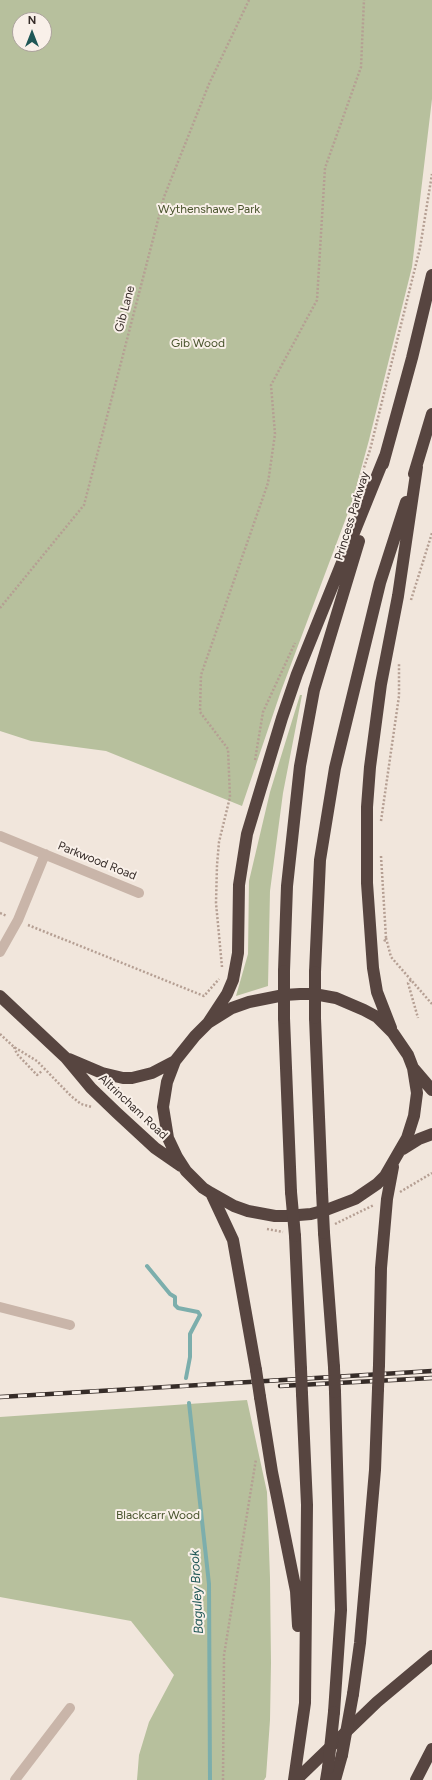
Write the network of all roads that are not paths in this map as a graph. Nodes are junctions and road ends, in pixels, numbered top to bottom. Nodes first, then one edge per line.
1 (432, 275) edge
2 (432, 414) edge
3 (385, 456) junction
4 (417, 467) junction
5 (0, 836) edge
6 (45, 854) junction
7 (139, 893) dead end
8 (0, 952) edge
9 (0, 996) edge
10 (208, 1023) junction
11 (393, 1033) junction
12 (66, 1058) junction
13 (176, 1061) junction
14 (413, 1068) junction
15 (432, 1090) edge
16 (432, 1134) edge
17 (400, 1150) junction
18 (393, 1164) junction
19 (186, 1171) junction
20 (211, 1193) junction
21 (0, 1306) edge
22 (70, 1325) dead end
23 (432, 1656) edge
24 (305, 1703) junction
25 (70, 1708) dead end
26 (432, 1749) edge
27 (327, 1774) edge
28 (15, 1780) edge
29 (295, 1780) edge
30 (335, 1780) edge
31 (416, 1780) edge

1 - 3 highway, Princess Parkway
2 - 4 highway
3 - 10 highway
3 - 24 highway, Princess Parkway, bridge
4 - 11 highway
4 - 27 highway, bridge
5 - 6 street, Parkwood Road
6 - 7 street, Parkwood Road
6 - 8 street, Parkwood Road
9 - 12 highway, Altrincham Road
10 - 11 highway
10 - 13 highway
11 - 14 highway
12 - 13 highway, Altrincham Road
12 - 19 highway, Altrincham Road
13 - 19 highway
14 - 15 highway
14 - 17 highway
16 - 17 highway
17 - 18 highway
18 - 20 highway
18 - 30 highway, bridge
19 - 20 highway
20 - 24 highway, bridge
21 - 22 street
23 - 29 highway
24 - 29 highway
25 - 28 street
26 - 31 highway

